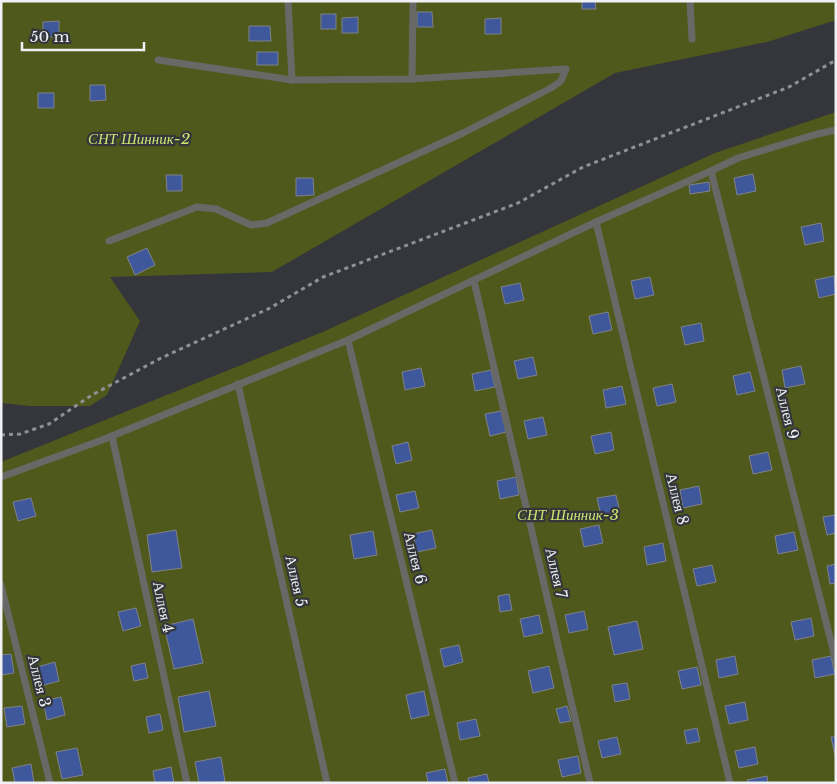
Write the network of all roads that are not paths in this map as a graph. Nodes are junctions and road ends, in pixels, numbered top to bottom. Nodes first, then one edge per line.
1 (288, 1) edge
2 (412, 1) edge
3 (690, 1) edge
4 (692, 40) dead end
5 (158, 60) dead end
6 (412, 79) junction
7 (292, 80) junction
8 (836, 130) edge
9 (712, 171) junction
10 (596, 222) junction
11 (109, 241) dead end
12 (474, 281) junction
13 (348, 340) junction
14 (238, 384) junction
15 (112, 436) junction
16 (1, 477) edge
17 (1, 586) edge
18 (836, 661) edge
19 (50, 783) edge
20 (187, 783) edge
21 (327, 783) edge
22 (455, 783) edge
23 (590, 783) edge
24 (730, 783) edge

1 - 7 lane
2 - 6 lane
3 - 4 lane
5 - 7 lane
6 - 7 lane
6 - 11 lane
8 - 9 lane
9 - 10 lane
9 - 18 lane, Аллея 9
10 - 12 lane
10 - 24 lane, Аллея 8
12 - 13 lane
12 - 23 lane, Аллея 7
13 - 14 lane
13 - 22 lane, Аллея 6
14 - 15 lane
14 - 21 lane, Аллея 5
15 - 16 lane
15 - 20 lane, Аллея 4
17 - 19 lane, Аллея 3

